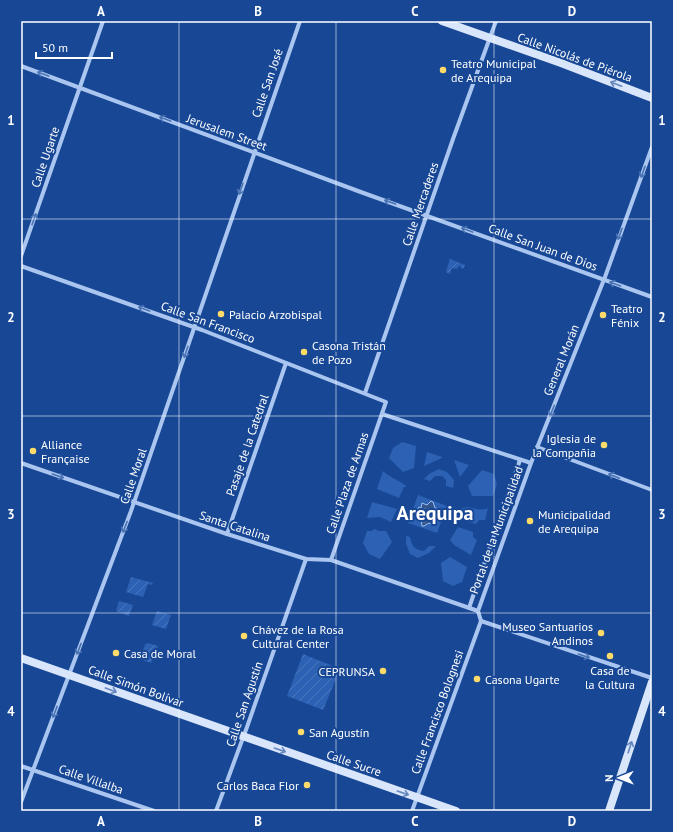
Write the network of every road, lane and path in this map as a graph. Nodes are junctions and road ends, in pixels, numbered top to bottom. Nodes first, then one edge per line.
1 (103, 21) edge
2 (300, 21) edge
3 (442, 21) edge
4 (496, 21) edge
5 (490, 39) junction
6 (21, 66) edge
7 (79, 88) junction
8 (652, 98) edge
9 (652, 147) edge
10 (254, 152) junction
11 (427, 216) junction
12 (21, 256) edge
13 (21, 266) edge
14 (604, 280) junction
15 (652, 297) edge
16 (194, 327) junction
17 (286, 363) junction
18 (365, 393) junction
19 (386, 402) joint
20 (382, 414) junction
21 (537, 447) junction
22 (520, 460) junction
23 (21, 463) edge
24 (531, 463) junction
25 (652, 490) edge
26 (134, 502) junction
27 (227, 534) junction
28 (306, 559) junction
29 (331, 560) junction
30 (469, 608) junction
31 (478, 612) junction
32 (481, 621) junction
33 (21, 658) edge
34 (69, 675) junction
35 (652, 678) edge
36 (652, 682) edge
37 (243, 737) junction
38 (21, 766) edge
39 (33, 770) junction
40 (417, 798) junction
41 (21, 802) edge
42 (154, 811) edge
43 (216, 811) edge
44 (412, 811) edge
45 (456, 811) edge
46 (609, 811) edge

1 - 7 street, Calle Ugarte
2 - 10 street, Calle San José
3 - 5 street, Calle Nicolás de Piérola
4 - 5 street, Calle Mercaderes
8 -> 5 street, Calle Nicolás de Piérola
5 - 11 street, Calle Mercaderes
7 -> 6 street, Jerusalem Street
10 -> 7 street, Jerusalem Street
12 -> 7 street, Calle Ugarte
9 -> 14 street, General Morán
11 -> 10 street, Jerusalem Street
10 -> 16 street, Calle Moral
14 -> 11 street, Calle San Juan de Dios
11 - 18 street, Calle Mercaderes
16 -> 13 street, Calle San Francisco
15 -> 14 street, Calle San Juan de Dios
14 -> 21 street, General Morán
16 - 17 street, Calle San Francisco
16 -> 26 street, Calle Moral
17 - 18 street, Calle San Francisco
17 - 27 street, Pasaje de la Catedral
18 - 19 street, Calle San Francisco
19 - 20 street, Calle Plaza de Armas
20 - 22 street
20 - 29 street, Calle Plaza de Armas
21 - 24 street, Portal de la Municipalidad
25 -> 21 street
22 - 24 street
22 - 30 street
23 -> 26 street, Santa Catalina
24 - 31 street, Portal de la Municipalidad
26 - 27 street, Santa Catalina
26 -> 34 street, Calle Moral
27 - 28 street, Santa Catalina
28 - 29 street, Santa Catalina
28 - 37 street, Calle San Agustín
29 - 30 street
30 - 31 street
31 - 32 street, Portal de la Municipalidad
32 -> 35 street
32 - 40 street, Calle Francisco Bolognesi
33 - 34 street, Calle Simón Bolívar
34 -> 37 street, Calle Simón Bolívar
34 -> 39 street, Calle Moral
46 -> 36 street
37 -> 40 street, Calle Sucre
37 - 43 street, Calle San Agustín
38 - 39 street, Calle Villalba
39 - 41 street, Calle Moral
39 - 42 street, Calle Villalba
40 - 44 street, Calle Francisco Bolognesi
40 - 45 street, Calle Sucre

